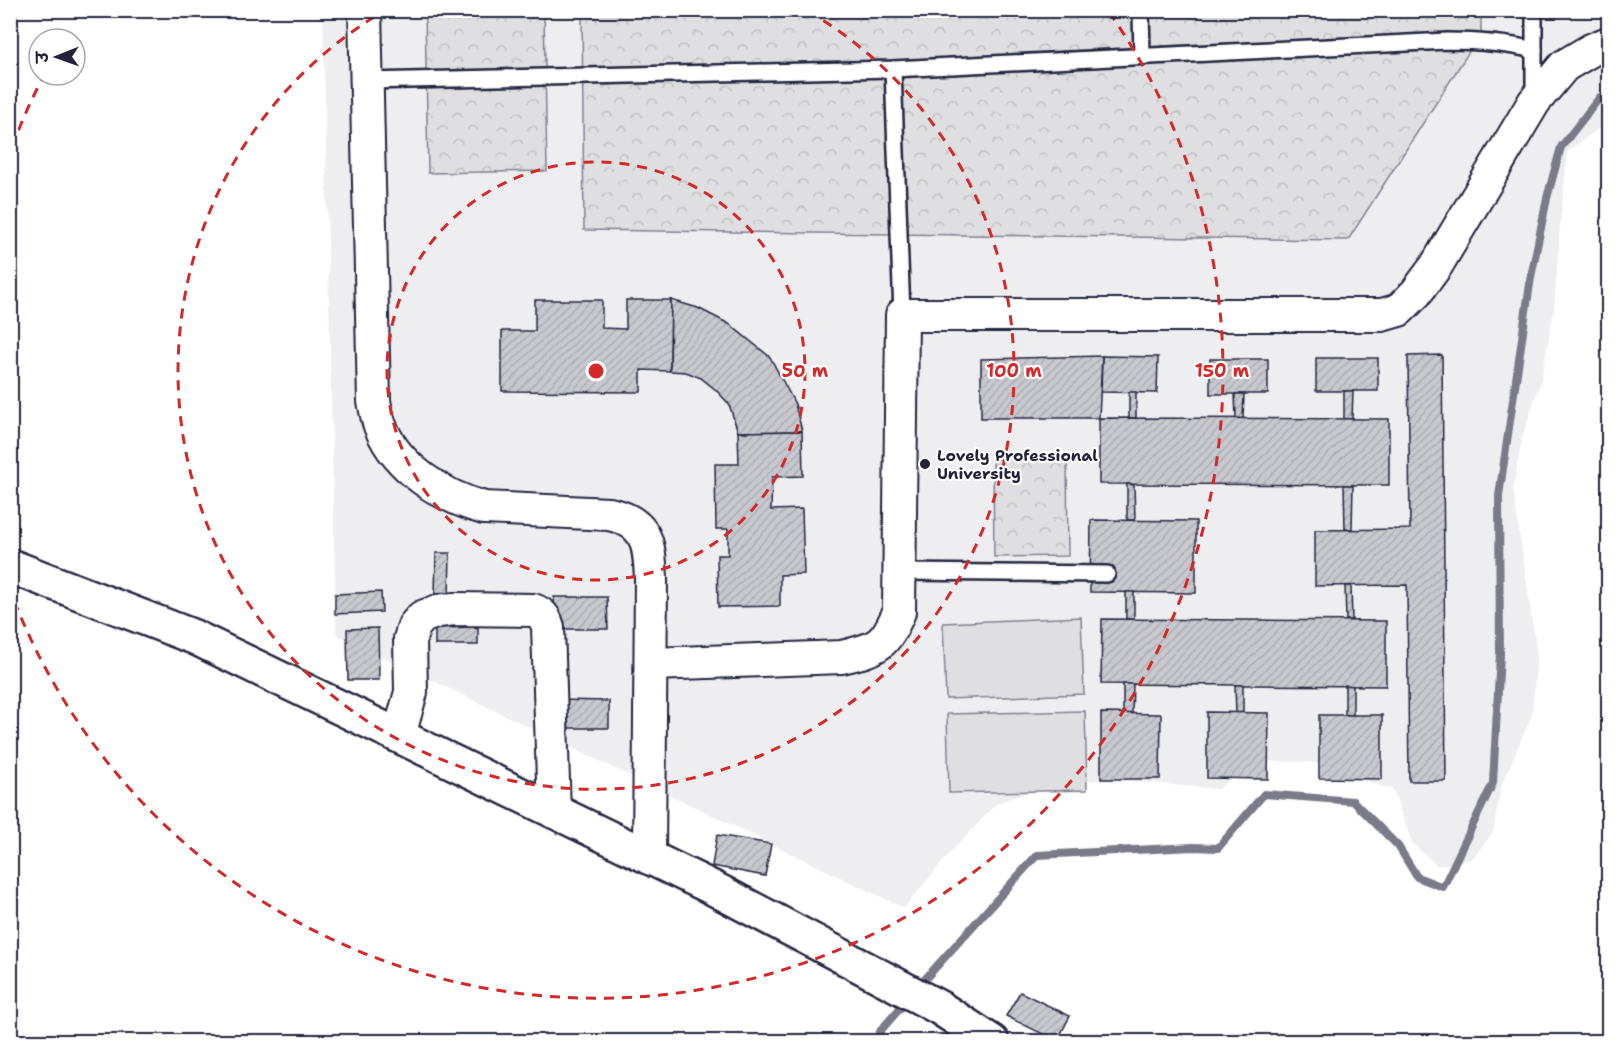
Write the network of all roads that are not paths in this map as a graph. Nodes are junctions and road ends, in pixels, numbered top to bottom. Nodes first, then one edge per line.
1 (365, 10) edge
2 (1142, 10) edge
3 (1534, 10) edge
4 (1608, 43) edge
5 (1534, 50) junction
6 (1142, 56) junction
7 (893, 69) junction
8 (367, 81) junction
9 (1534, 102) junction
10 (902, 315) junction
11 (10, 566) edge
12 (899, 572) junction
13 (1107, 574) dead end
14 (652, 664) junction
15 (399, 736) junction
16 (554, 812) junction
17 (649, 858) junction
18 (992, 1041) edge

1 - 8 street
2 - 6 lane
3 - 5 lane
4 - 9 street
5 - 6 lane
5 - 9 lane
6 - 7 lane
7 - 8 lane
7 - 10 lane
8 - 14 street
9 - 10 street
10 - 12 street
11 - 15 street
12 - 13 lane
12 - 14 street
14 - 17 street
15 - 16 street
15 - 16 street
16 - 17 street
17 - 18 street

